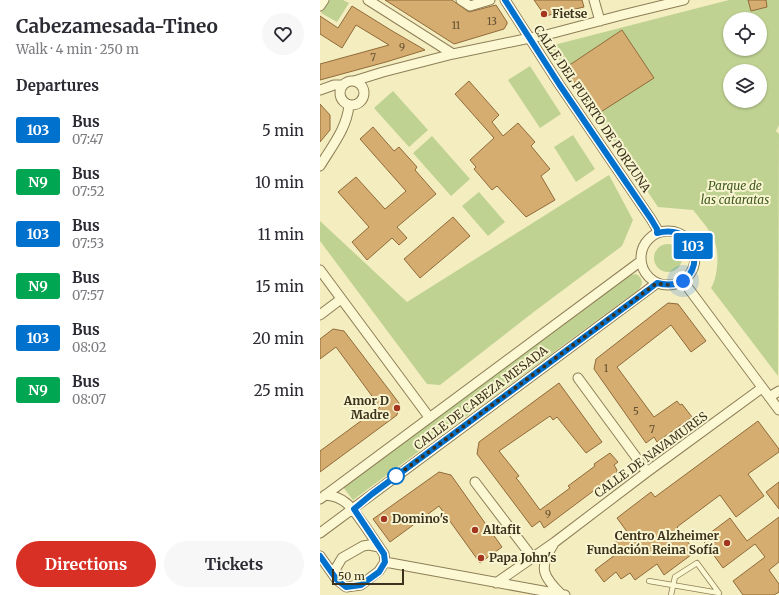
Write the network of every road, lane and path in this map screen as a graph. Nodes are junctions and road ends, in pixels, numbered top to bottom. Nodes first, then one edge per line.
1 (324, 0) edge
2 (368, 0) edge
3 (461, 0) edge
4 (490, 0) edge
5 (505, 0) edge
6 (594, 0) edge
7 (684, 0) edge
8 (669, 2) edge
9 (320, 6) edge
10 (600, 20) junction
11 (530, 38) junction
12 (453, 54) junction
13 (383, 72) junction
14 (354, 81) junction
15 (343, 85) junction
16 (363, 90) junction
17 (320, 91) edge
18 (340, 95) junction
19 (349, 104) junction
20 (320, 166) edge
21 (657, 233) junction
22 (641, 261) junction
23 (320, 270) edge
24 (683, 281) junction
25 (657, 283) junction
26 (342, 299) junction
27 (320, 315) edge
28 (578, 378) dead end
29 (762, 388) junction
30 (779, 391) edge
31 (769, 397) junction
32 (779, 410) edge
33 (429, 417) junction
34 (647, 472) junction
35 (475, 482) dead end
36 (323, 497) edge
37 (354, 509) junction
38 (320, 533) edge
39 (555, 542) junction
40 (379, 547) junction
41 (320, 556) edge
42 (532, 558) junction
43 (385, 562) junction
44 (337, 580) junction
45 (649, 581) dead end
46 (496, 583) junction
47 (673, 585) junction
48 (346, 591) edge
49 (564, 595) edge
50 (671, 595) edge

1 - 9 street
2 - 12 street
3 - 4 street
5 - 11 street, CALLE DEL PUERTO DE PORZUNA
6 - 10 street
7 - 8 street
8 - 10 street
10 - 11 street
11 - 12 street
11 - 21 street, CALLE DEL PUERTO DE PORZUNA
12 - 13 street
13 - 14 street
13 - 16 street
14 - 15 street
14 - 16 street
15 - 17 street
15 - 18 street
16 - 19 street
17 - 18 street
18 - 19 street
19 - 20 street
21 - 22 street
21 - 24 street
22 - 25 street
22 - 33 street, CALLE DE CABEZA MESADA
23 - 26 street
24 - 25 street
24 - 29 street
25 - 37 street, CALLE DE CABEZA MESADA
26 - 27 street
26 - 33 street
28 - 34 street
29 - 31 street
29 - 34 street, CALLE DE NAVAMURES
30 - 31 street
31 - 32 street
33 - 36 street, CALLE DE CABEZA MESADA
34 - 39 street, CALLE DE NAVAMURES
35 - 42 street
36 - 37 street
37 - 38 street, CALLE DE CABEZA MESADA
37 - 40 street
39 - 42 street, CALLE DE NAVAMURES
39 - 49 street, CALLE DE NAVAMURES
40 - 43 street
40 - 44 street
41 - 44 street
42 - 46 street, CALLE DE NAVAMURES
43 - 46 street
43 - 48 street
44 - 48 street
45 - 47 lane
46 - 49 street
47 - 47 lane
47 - 50 lane

